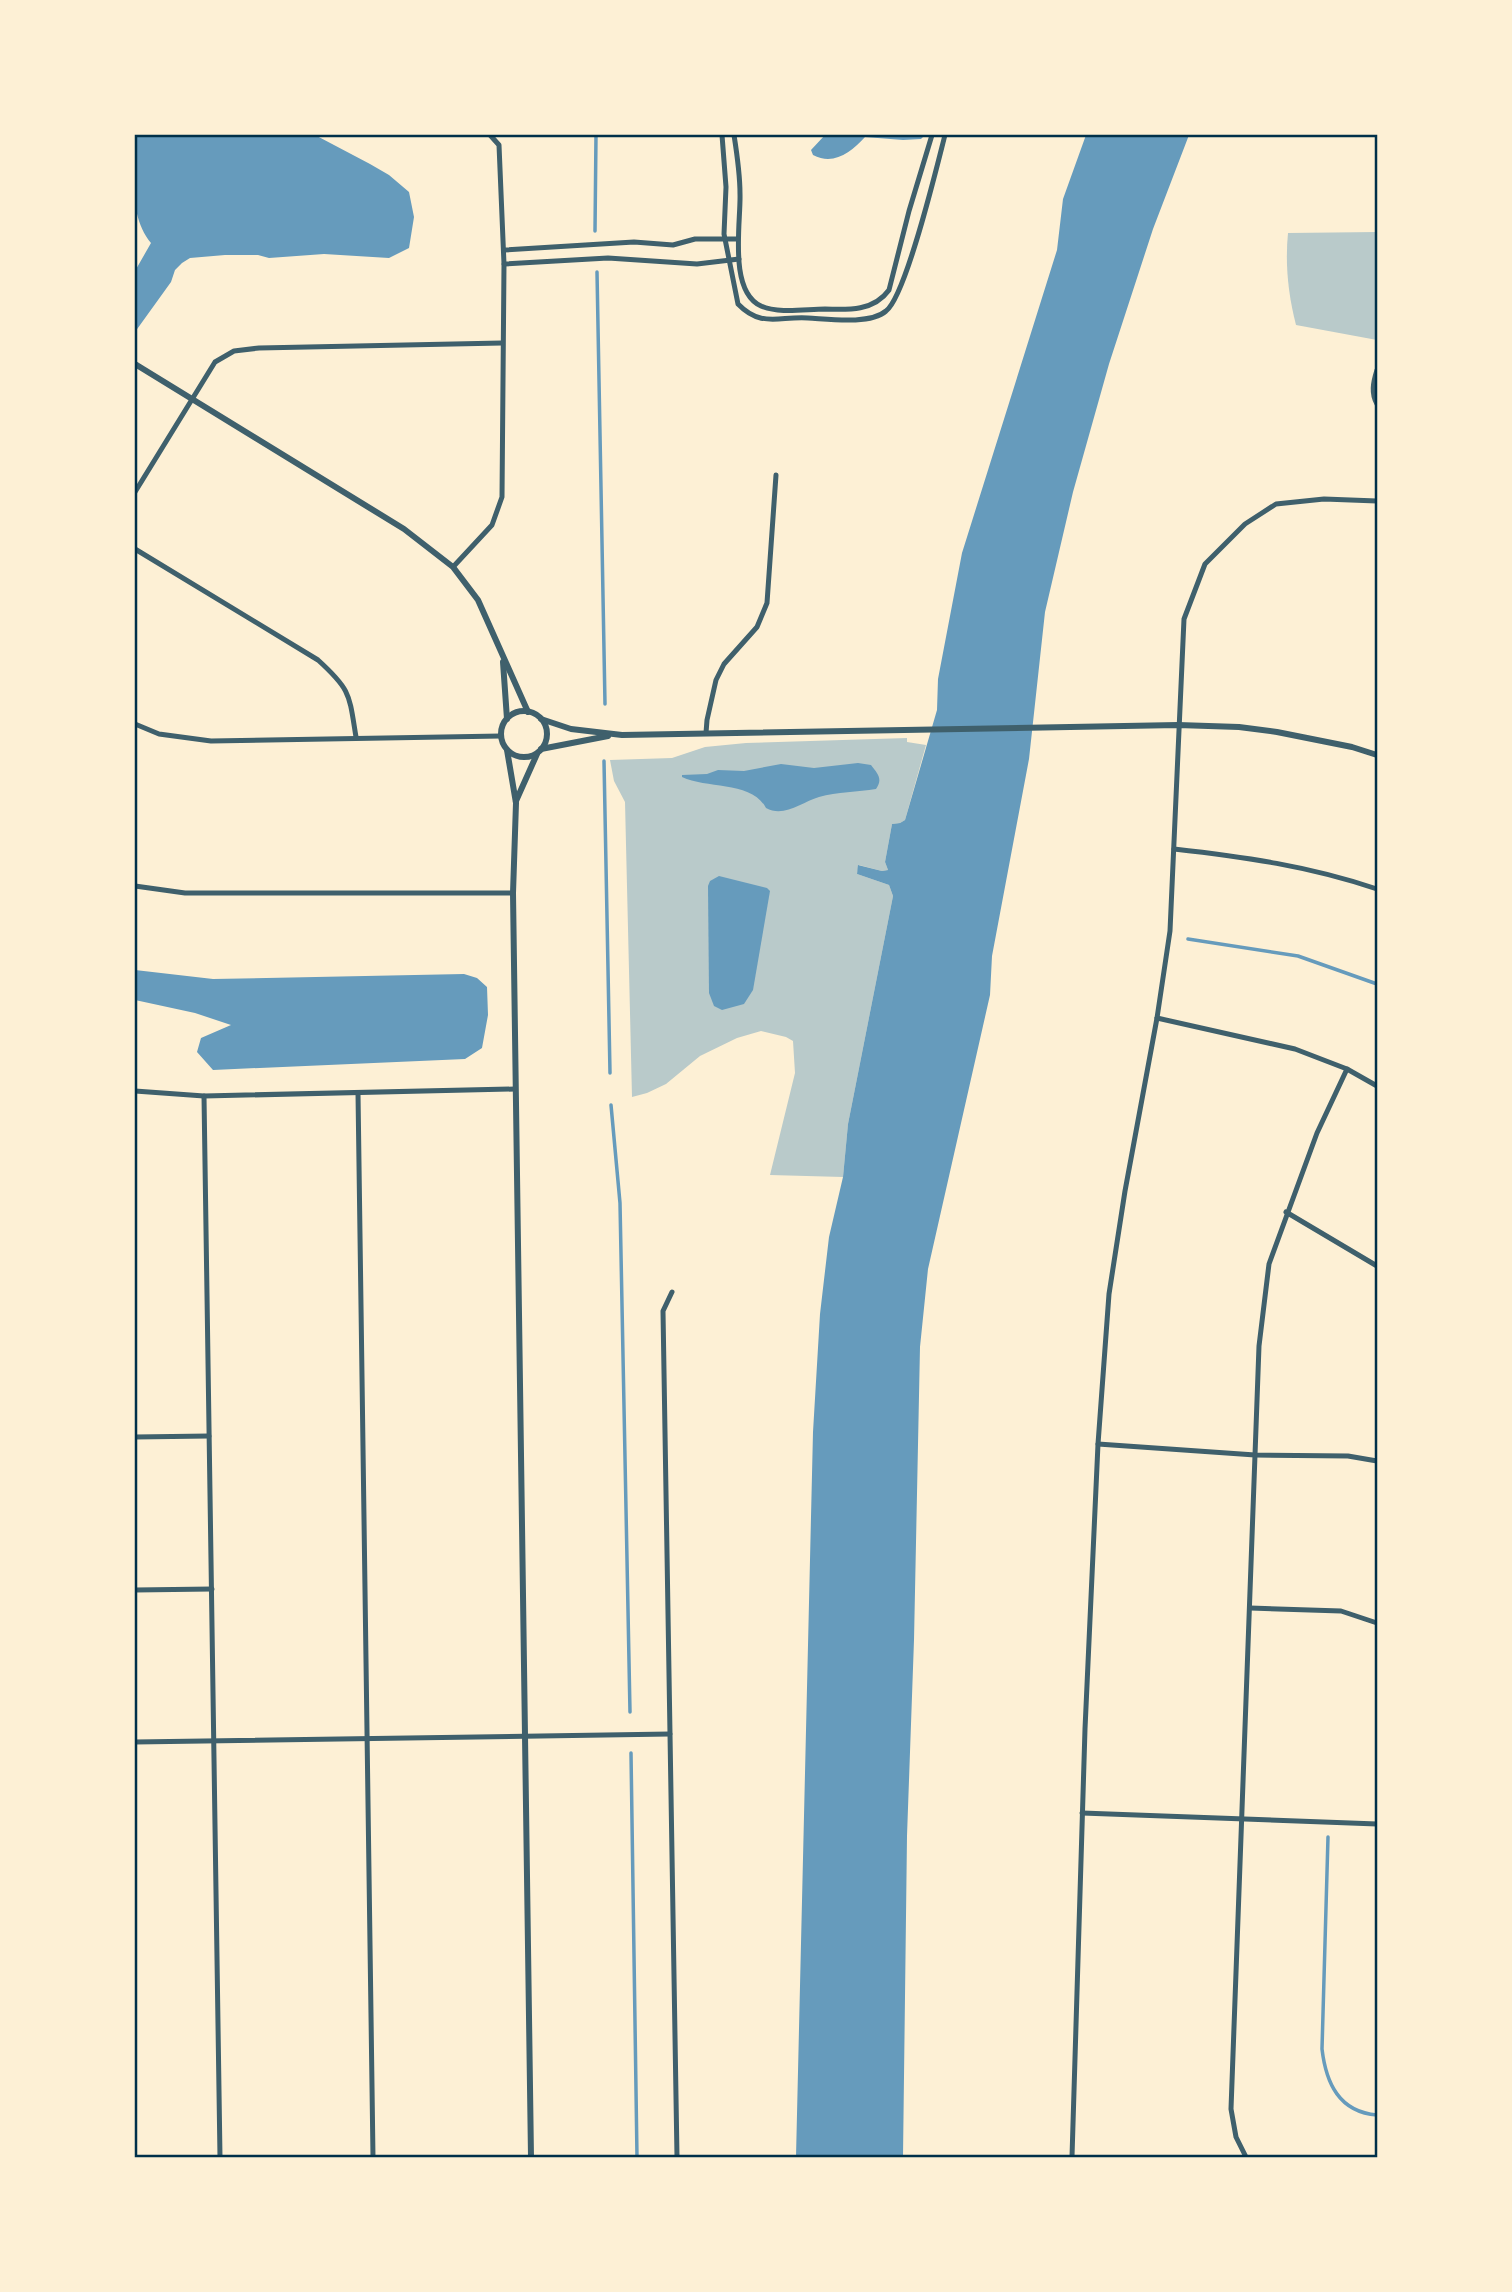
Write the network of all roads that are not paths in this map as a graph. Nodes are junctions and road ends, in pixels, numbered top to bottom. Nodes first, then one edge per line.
1 (490, 135) edge
2 (722, 135) edge
3 (734, 135) edge
4 (932, 135) edge
5 (946, 135) edge
6 (923, 169) junction
7 (935, 174) junction
8 (725, 237) junction
9 (737, 239) junction
10 (557, 246) junction
11 (503, 250) junction
12 (739, 260) junction
13 (558, 261) junction
14 (729, 261) junction
15 (504, 264) junction
16 (887, 293) junction
17 (896, 299) junction
18 (817, 309) junction
19 (818, 318) junction
20 (502, 343) junction
21 (135, 364) edge
22 (1377, 370) edge
23 (191, 397) junction
24 (1377, 404) edge
25 (776, 475) dead end
26 (135, 492) edge
27 (1377, 501) edge
28 (135, 549) edge
29 (453, 567) junction
30 (502, 657) junction
31 (528, 712) junction
32 (507, 719) junction
33 (541, 719) junction
34 (135, 724) edge
35 (1178, 725) junction
36 (706, 733) junction
37 (617, 734) junction
38 (501, 736) junction
39 (356, 737) junction
40 (507, 750) junction
41 (540, 751) junction
42 (1377, 755) edge
43 (516, 803) junction
44 (1174, 849) junction
45 (135, 886) edge
46 (1377, 889) edge
47 (513, 893) junction
48 (1157, 1018) junction
49 (1347, 1069) junction
50 (1377, 1086) edge
51 (515, 1089) junction
52 (135, 1091) edge
53 (358, 1093) junction
54 (204, 1096) junction
55 (1286, 1212) junction
56 (1377, 1266) edge
57 (672, 1292) dead end
58 (209, 1436) junction
59 (135, 1437) edge
60 (1098, 1444) junction
61 (1255, 1455) junction
62 (1377, 1461) edge
63 (212, 1588) junction
64 (135, 1590) edge
65 (1250, 1608) junction
66 (1377, 1623) edge
67 (670, 1734) junction
68 (525, 1736) junction
69 (367, 1739) junction
70 (214, 1740) junction
71 (135, 1742) edge
72 (1082, 1813) junction
73 (1242, 1818) junction
74 (1377, 1824) edge
75 (220, 2157) edge
76 (373, 2157) edge
77 (531, 2157) edge
78 (677, 2157) edge
79 (1072, 2157) edge
80 (1246, 2157) edge

1 - 11 street
2 - 8 street
3 - 9 street
4 - 6 street
5 - 7 street
6 - 7 street
6 - 16 street
7 - 17 street
8 - 9 street
8 - 10 street
8 - 14 street
9 - 12 street
10 - 11 street
10 - 13 street
11 - 15 street
12 - 14 street
12 - 18 street
13 - 14 street
13 - 15 street
14 - 19 street
15 - 20 street
16 - 17 street
16 - 18 street
17 - 19 street
18 - 19 street
20 - 23 street
20 - 29 street
21 - 23 street
22 - 24 street
23 - 26 street
23 - 29 street
25 - 36 street
27 - 35 street
28 - 39 street
29 - 30 street
30 - 31 street
30 - 32 street
31 - 32 street
31 - 33 street
32 - 38 street
33 - 37 street
33 - 41 street
34 - 39 street
35 - 36 street
35 - 42 street
35 - 44 street
36 - 37 street
37 - 41 street
38 - 39 street
38 - 40 street
40 - 41 street
40 - 43 street
41 - 43 street
43 - 47 street
44 - 46 street
44 - 48 street
45 - 47 street
47 - 51 street
48 - 49 street
48 - 60 street
49 - 50 street
49 - 55 street
51 - 53 street
51 - 68 street
52 - 54 street
53 - 54 street
53 - 69 street
54 - 58 street
55 - 56 street
55 - 61 street
57 - 67 street
58 - 59 street
58 - 63 street
60 - 61 street
60 - 72 street
61 - 62 street
61 - 65 street
63 - 64 street
63 - 70 street
65 - 66 street
65 - 73 street
67 - 68 street
67 - 78 street
68 - 69 street
68 - 77 street
69 - 70 street
69 - 76 street
70 - 71 street
70 - 75 street
72 - 73 street
72 - 79 street
73 - 74 street
73 - 80 street

